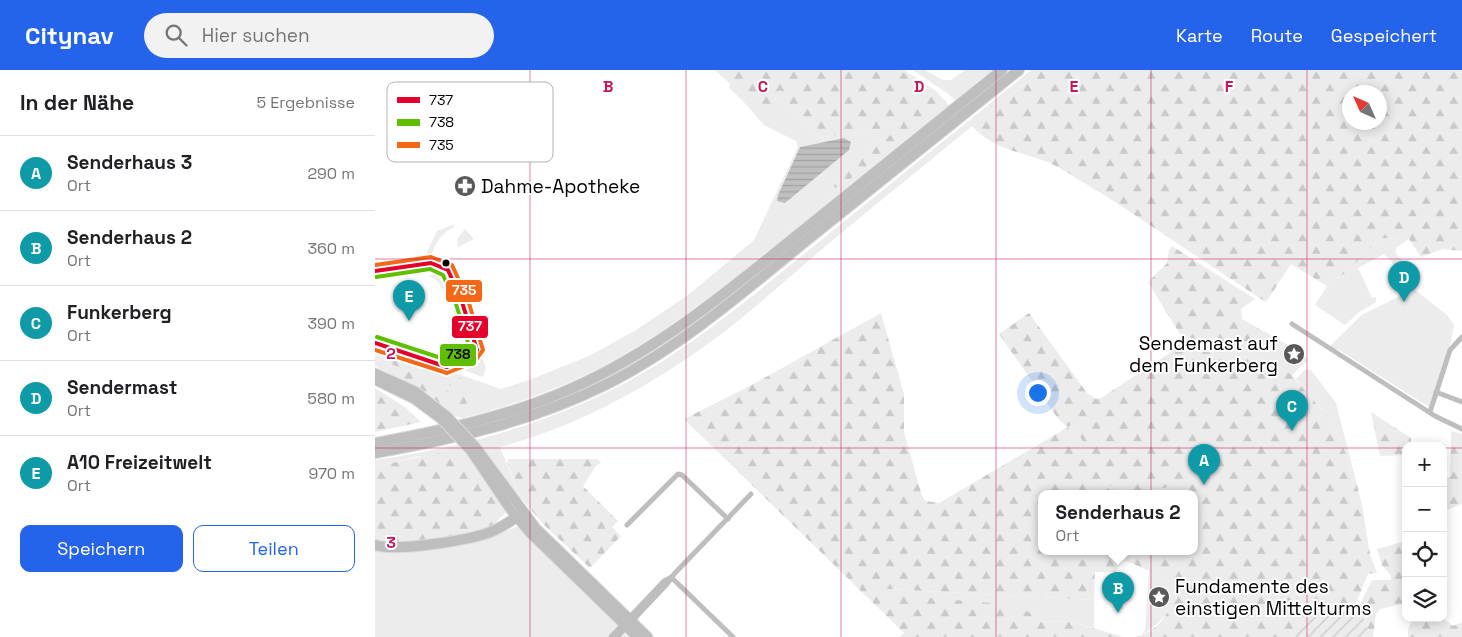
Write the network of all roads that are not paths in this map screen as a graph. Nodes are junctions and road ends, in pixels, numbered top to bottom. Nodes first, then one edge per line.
1 (1002, 70) edge
2 (1019, 70) edge
3 (375, 272) edge
4 (1292, 324) dead end
5 (1462, 337) edge
6 (375, 343) edge
7 (375, 373) edge
8 (375, 380) edge
9 (1436, 392) junction
10 (1462, 402) edge
11 (1429, 412) junction
12 (444, 417) junction
13 (1462, 429) edge
14 (375, 443) edge
15 (395, 450) junction
16 (375, 453) edge
17 (375, 459) edge
18 (751, 494) dead end
19 (520, 515) junction
20 (727, 519) junction
21 (627, 525) dead end
22 (375, 545) edge
23 (671, 577) junction
24 (627, 623) junction
25 (611, 637) edge
26 (617, 637) edge
27 (637, 637) edge
28 (648, 637) edge
29 (733, 637) edge

1 - 14 highway
2 - 15 highway
3 - 6 street
4 - 11 street
5 - 9 street
7 - 12 main road
8 - 12 main road
9 - 10 street
9 - 11 street
11 - 13 street
12 - 19 main road, bridge
15 - 16 highway
15 - 17 highway
18 - 20 street
19 - 22 highway
19 - 24 main road
20 - 21 street
20 - 23 street
23 - 24 street
23 - 29 street
24 - 25 street
24 - 26 street
24 - 27 main road
24 - 28 main road

